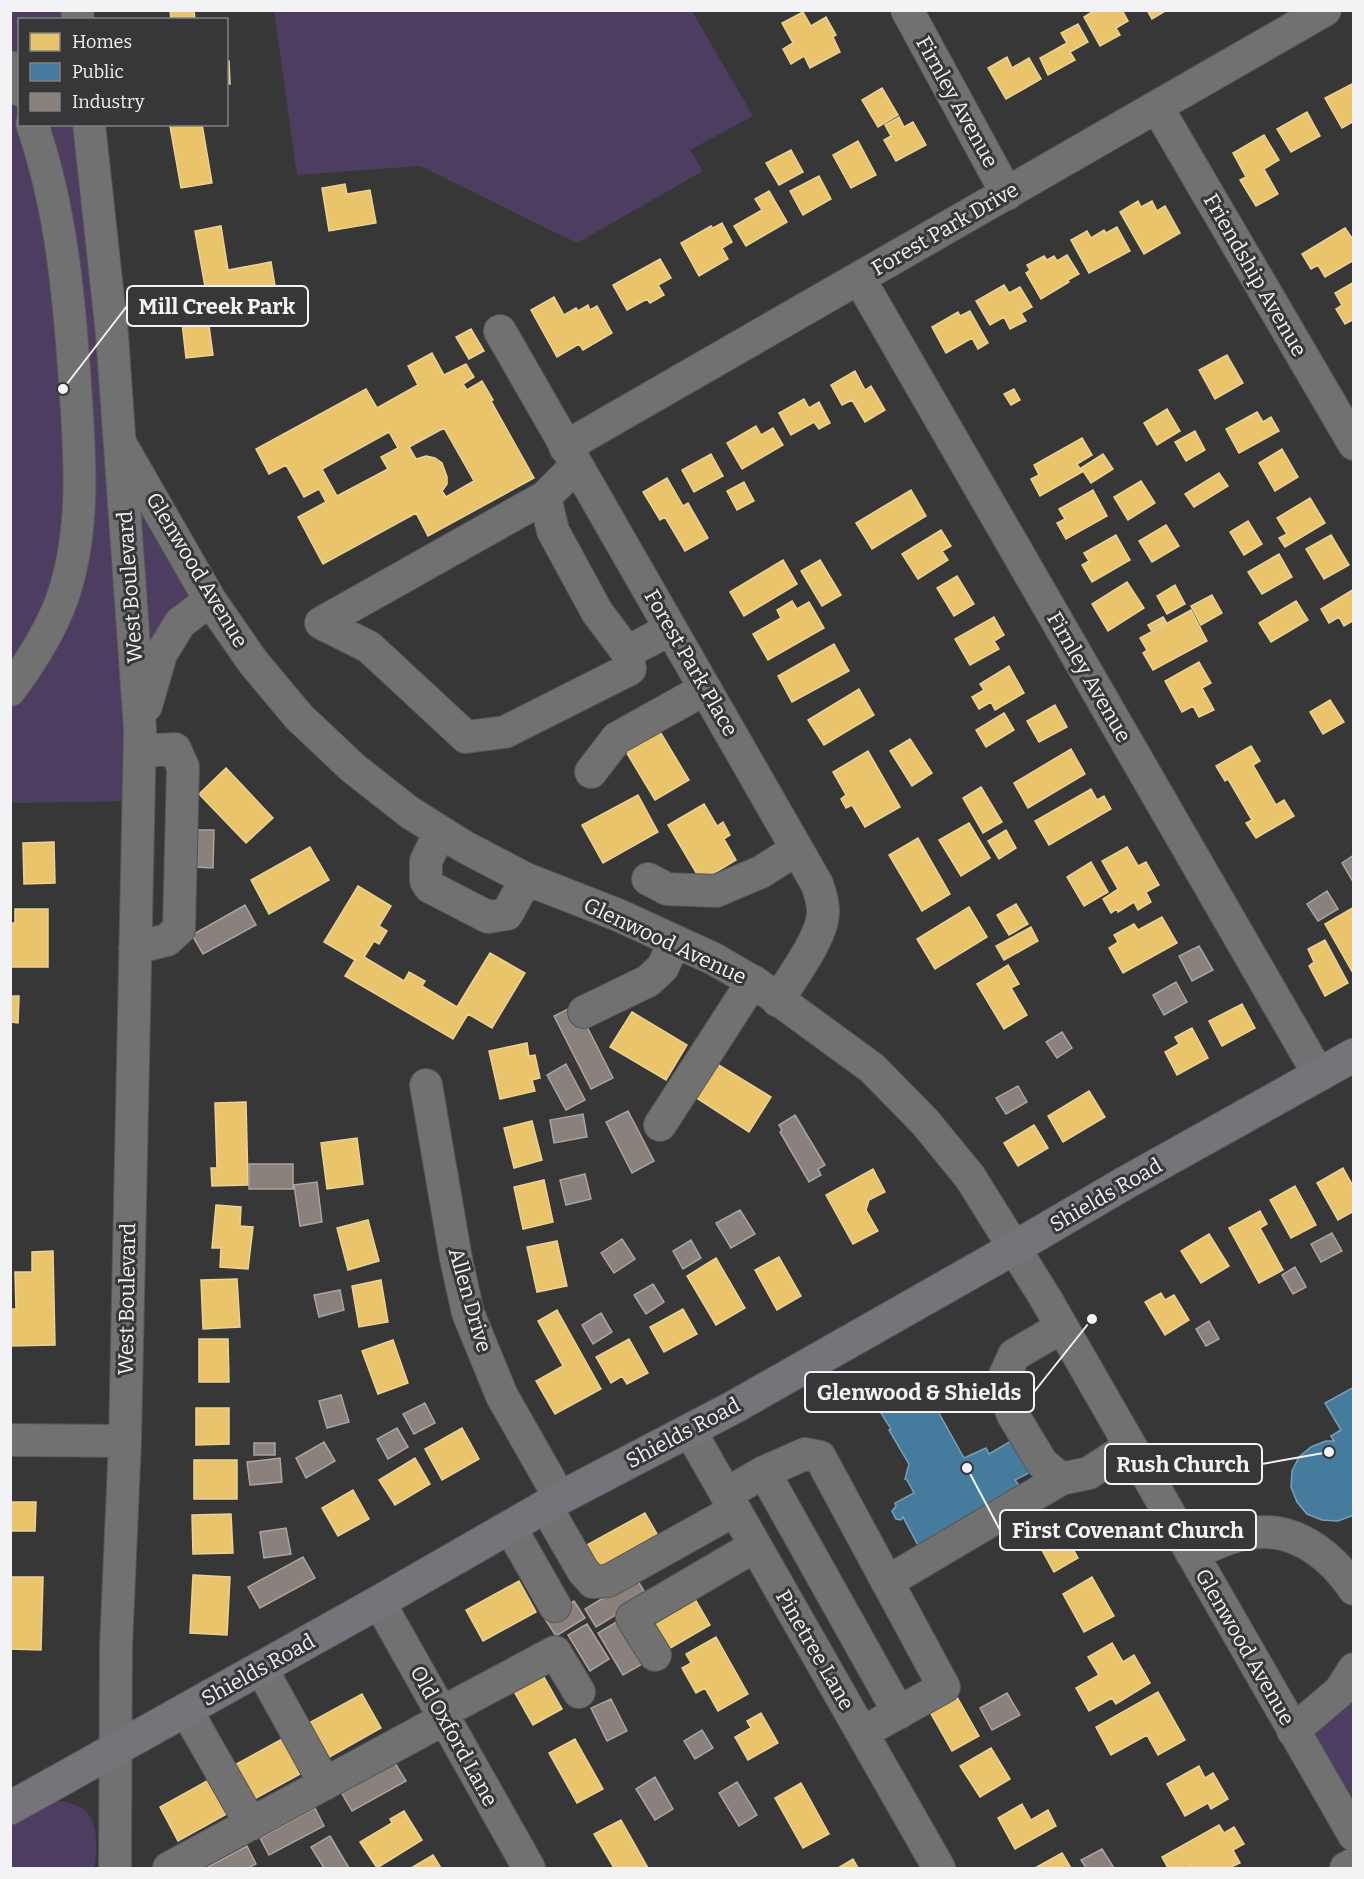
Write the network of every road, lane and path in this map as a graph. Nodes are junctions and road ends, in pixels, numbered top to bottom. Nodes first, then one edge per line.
1 (907, 10) edge
2 (1325, 10) edge
3 (10, 67) edge
4 (18, 85) edge
5 (1158, 107) junction
6 (33, 126) edge
7 (89, 126) edge
8 (1007, 194) junction
9 (859, 278) junction
10 (500, 331) dead end
11 (120, 443) junction
12 (1353, 444) edge
13 (571, 456) junction
14 (545, 497) junction
15 (210, 600) junction
16 (671, 628) junction
17 (627, 652) junction
18 (705, 689) junction
19 (10, 690) edge
20 (140, 741) junction
21 (591, 772) dead end
22 (139, 812) junction
23 (181, 813) junction
24 (440, 832) junction
25 (797, 849) junction
26 (526, 879) junction
27 (648, 879) dead end
28 (674, 941) junction
29 (135, 948) junction
30 (753, 981) junction
31 (778, 1001) junction
32 (584, 1012) dead end
33 (1353, 1055) edge
34 (1319, 1075) junction
35 (426, 1085) dead end
36 (660, 1125) dead end
37 (1014, 1248) junction
38 (1062, 1327) junction
39 (690, 1431) junction
40 (10, 1440) edge
41 (125, 1441) junction
42 (1130, 1446) junction
43 (764, 1472) junction
44 (1061, 1479) junction
45 (553, 1502) junction
46 (730, 1502) junction
47 (510, 1527) junction
48 (755, 1546) junction
49 (1192, 1554) junction
50 (887, 1582) junction
51 (1353, 1589) edge
52 (379, 1602) junction
53 (555, 1606) dead end
54 (655, 1655) dead end
55 (261, 1668) junction
56 (1353, 1669) edge
57 (579, 1692) dead end
58 (186, 1710) junction
59 (899, 1713) junction
60 (442, 1716) junction
61 (1293, 1731) junction
62 (862, 1733) junction
63 (116, 1749) junction
64 (325, 1784) junction
65 (10, 1808) edge
66 (251, 1824) junction
67 (1353, 1835) edge
68 (1353, 1864) edge
69 (115, 1869) edge
70 (169, 1869) edge
71 (529, 1869) edge
72 (939, 1869) edge
73 (1346, 1869) edge

1 - 8 street, Firnley Avenue
2 - 5 street, Forest Park Drive
3 - 4 street
5 - 8 street, Forest Park Drive
5 - 12 street, Friendship Avenue
6 - 19 street
7 - 11 street, Glenwood Avenue
8 - 9 street, Forest Park Drive
9 - 13 street, Forest Park Drive
9 - 34 street, Firnley Avenue
10 - 13 street, Forest Park Place
11 - 15 street, Glenwood Avenue
11 - 20 street, West Boulevard
13 - 14 street, Forest Park Drive
13 - 16 street, Forest Park Place
14 - 17 street
14 - 17 street, Forest Park Drive
15 - 20 street, West Boulevard
15 - 24 street, Glenwood Avenue
16 - 17 street
16 - 18 street, Forest Park Place
18 - 21 street
18 - 25 street, Forest Park Place
20 - 22 street, West Boulevard
20 - 23 street
22 - 23 street
22 - 29 street, West Boulevard
23 - 29 street
24 - 26 street, Glenwood Avenue
24 - 26 street
25 - 27 street
25 - 31 street, Forest Park Place
26 - 28 street, Glenwood Avenue
28 - 30 street, Glenwood Avenue
28 - 32 street
29 - 41 street, West Boulevard
30 - 31 street, Glenwood Avenue
30 - 36 street
31 - 37 street, Glenwood Avenue
33 - 34 main road, Shields Road
34 - 37 main road, Shields Road
35 - 45 street, Allen Drive
37 - 38 street, Glenwood Avenue
37 - 39 main road, Shields Road
38 - 42 street, Glenwood Avenue
38 - 44 street
39 - 45 main road, Shields Road
39 - 46 street, Pinetree Lane
40 - 41 street
41 - 63 street, West Boulevard
42 - 44 street
42 - 49 street, Glenwood Avenue
43 - 46 street
43 - 50 street
43 - 59 street
44 - 50 street
45 - 46 street, Allen Drive
45 - 47 main road, Shields Road
46 - 48 street, Pinetree Lane
47 - 52 main road, Shields Road
47 - 53 street
48 - 54 street
48 - 62 street, Pinetree Lane
49 - 51 street
49 - 61 street, Glenwood Avenue
50 - 59 street
52 - 55 main road, Shields Road
52 - 60 street, Old Oxford Lane
55 - 58 main road, Shields Road
55 - 64 street
56 - 61 street
57 - 60 street
58 - 63 main road, Shields Road
58 - 66 street
59 - 62 street
60 - 64 street
60 - 71 street, Old Oxford Lane
61 - 67 street, Glenwood Avenue
62 - 72 street, Pinetree Lane
63 - 65 main road, Shields Road
63 - 69 street, West Boulevard
64 - 66 street
66 - 70 street
68 - 73 street

